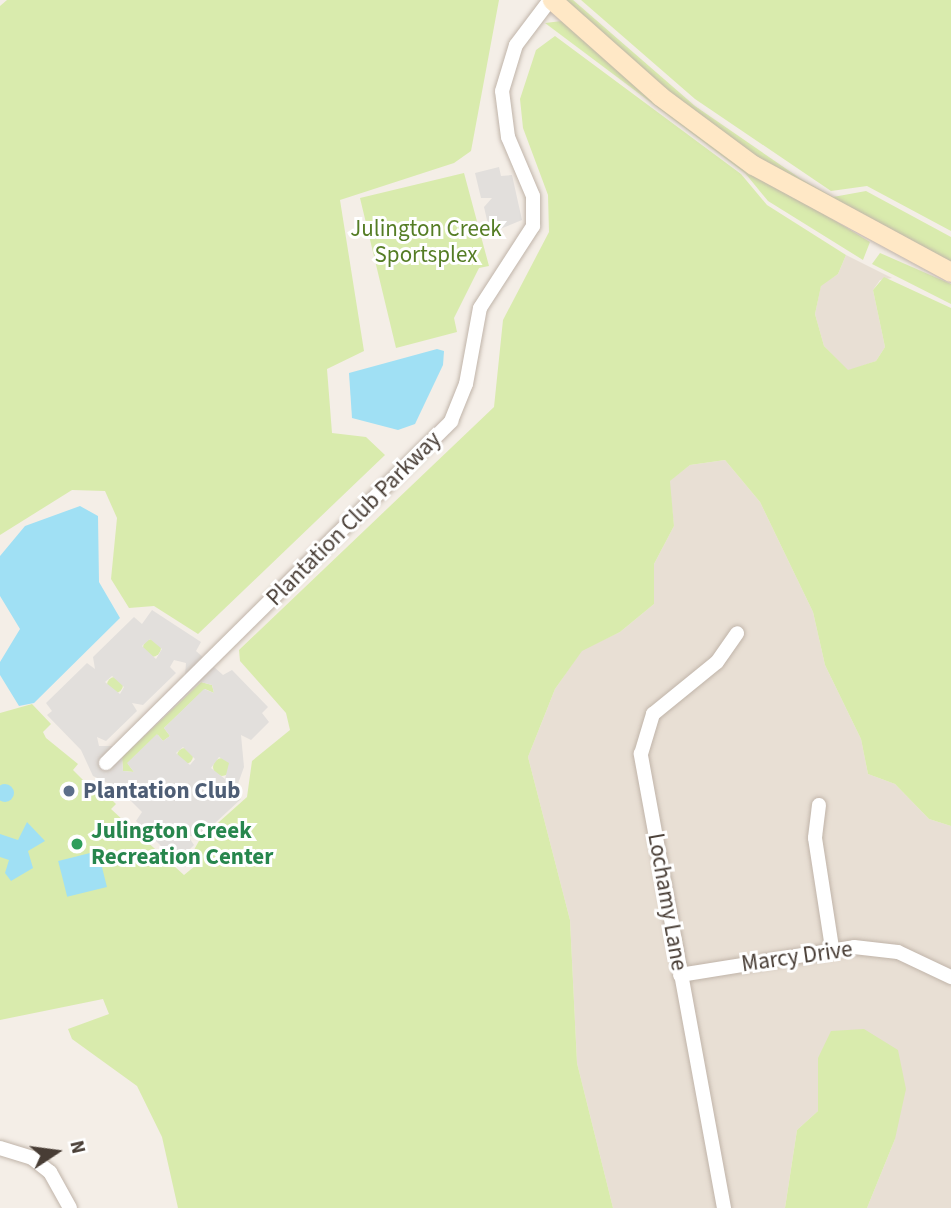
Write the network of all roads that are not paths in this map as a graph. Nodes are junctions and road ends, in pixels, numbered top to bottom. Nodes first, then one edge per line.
1 (551, 0) edge
2 (951, 272) edge
3 (737, 634) dead end
4 (106, 763) dead end
5 (819, 805) dead end
6 (832, 948) junction
7 (680, 975) junction
8 (951, 977) edge
9 (0, 1148) edge
10 (70, 1208) edge
11 (724, 1208) edge

1 - 2 street
1 - 4 street, Plantation Club Parkway
3 - 7 street, Lochamy Lane
5 - 6 street
6 - 7 street, Marcy Drive
6 - 8 street, Marcy Drive
7 - 11 street, Lochamy Lane
9 - 10 street

